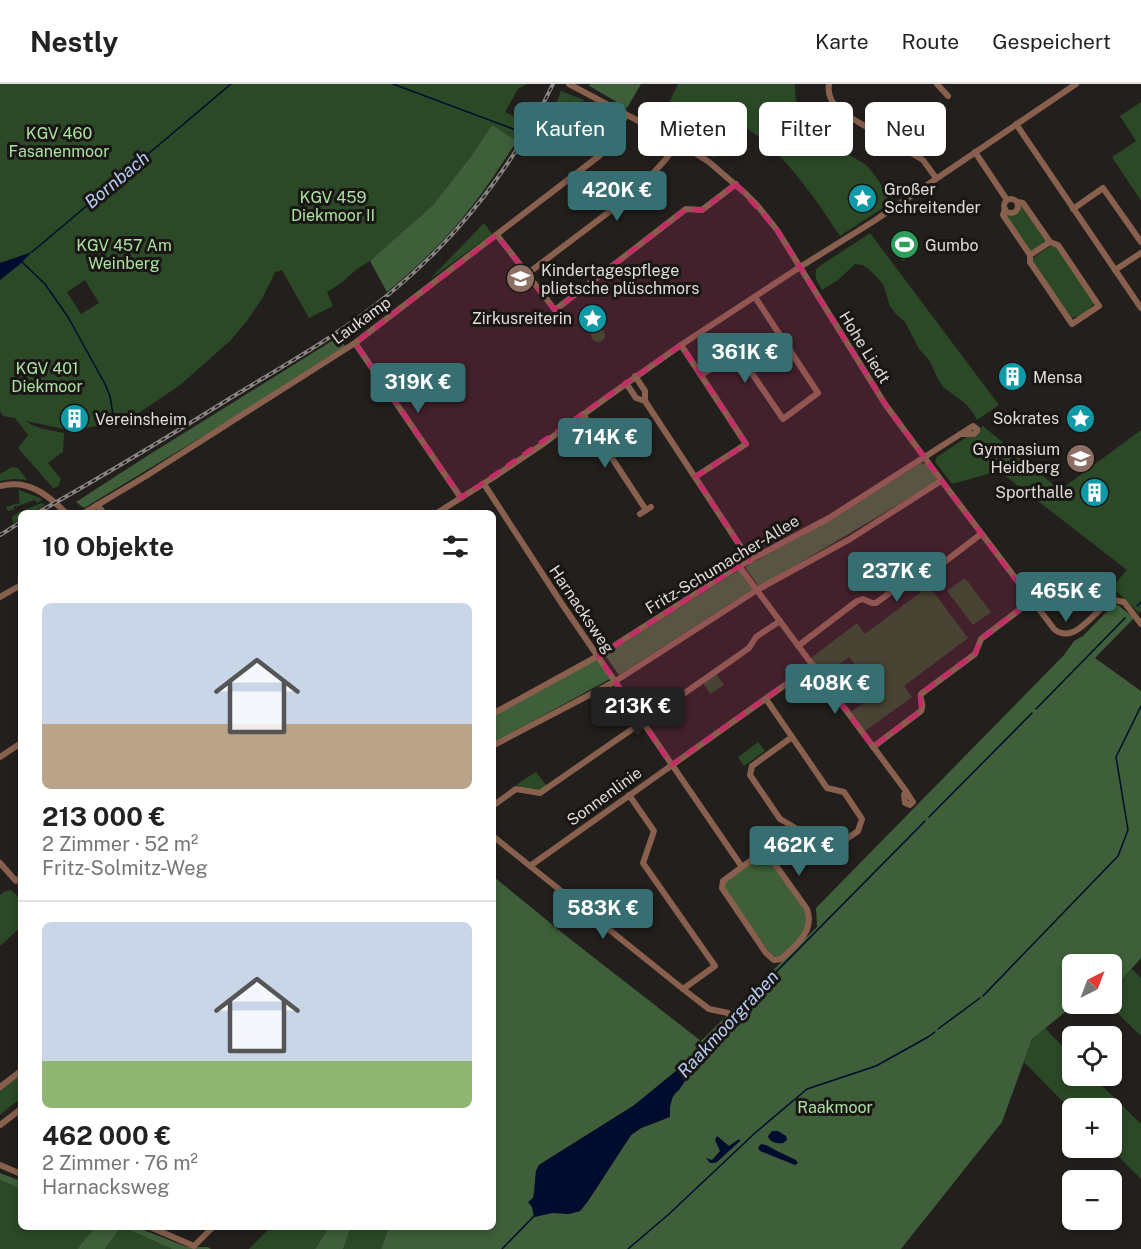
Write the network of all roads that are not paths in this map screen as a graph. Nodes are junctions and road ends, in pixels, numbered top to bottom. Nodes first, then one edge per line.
1 (569, 84) edge
2 (829, 84) edge
3 (937, 84) edge
4 (1076, 84) edge
5 (948, 96) dead end
6 (602, 102) edge
7 (626, 115) edge
8 (638, 121) edge
9 (1016, 124) junction
10 (975, 152) junction
11 (599, 156) edge
12 (668, 156) edge
13 (700, 156) edge
14 (936, 178) junction
15 (736, 184) junction
16 (1007, 200) junction
17 (1017, 202) junction
18 (1073, 208) junction
19 (1005, 209) junction
20 (497, 235) junction
21 (1050, 242) junction
22 (1141, 242) edge
23 (1141, 253) edge
24 (1030, 255) junction
25 (800, 267) junction
26 (1115, 270) junction
27 (528, 274) junction
28 (755, 297) junction
29 (1141, 308) edge
30 (355, 343) junction
31 (681, 345) junction
32 (701, 375) junction
33 (635, 376) junction
34 (626, 383) junction
35 (645, 401) junction
36 (583, 414) junction
37 (960, 434) dead end
38 (924, 457) junction
39 (695, 477) junction
40 (941, 481) junction
41 (484, 484) junction
42 (0, 486) edge
43 (461, 498) junction
44 (97, 505) junction
45 (63, 510) edge
46 (89, 510) edge
47 (101, 510) edge
48 (442, 510) edge
49 (646, 510) dead end
50 (981, 534) junction
51 (750, 561) junction
52 (739, 566) junction
53 (18, 587) edge
54 (757, 590) junction
55 (0, 597) edge
56 (1031, 601) junction
57 (780, 621) junction
58 (1141, 624) edge
59 (798, 646) junction
60 (598, 656) junction
61 (813, 665) junction
62 (614, 682) junction
63 (766, 699) junction
64 (496, 712) edge
65 (641, 722) junction
66 (792, 737) junction
67 (496, 744) edge
68 (18, 745) edge
69 (873, 747) junction
70 (0, 757) edge
71 (671, 765) junction
72 (906, 791) dead end
73 (629, 795) junction
74 (496, 804) edge
75 (496, 839) edge
76 (0, 863) edge
77 (530, 866) junction
78 (741, 867) junction
79 (18, 881) edge
80 (683, 989) junction
81 (728, 1013) dead end
82 (18, 1073) edge
83 (0, 1087) edge
84 (18, 1111) edge
85 (0, 1125) edge
86 (0, 1166) edge
87 (18, 1172) edge
88 (157, 1230) edge
89 (210, 1230) edge

1 - 6 street, Hohe Liedt
2 - 14 street
3 - 5 street
4 - 9 street
7 - 8 street, Hohe Liedt
9 - 10 street
9 - 18 street
10 - 14 street
10 - 16 street
11 - 20 street, Laukamp
12 - 27 street
13 - 15 street, Hohe Liedt
14 - 25 street
15 - 25 street, Hohe Liedt
15 - 27 street
16 - 17 street
16 - 19 street
17 - 19 street
17 - 21 street
18 - 22 street
18 - 26 street
19 - 24 street
20 - 27 street
20 - 30 street, Laukamp
21 - 24 street
21 - 24 street
23 - 26 street
25 - 28 street
25 - 38 street, Hohe Liedt
26 - 29 street
28 - 31 street
28 - 32 street
30 - 43 street
30 - 44 street, Laukamp
31 - 32 street
31 - 33 street
32 - 39 street
33 - 34 street
33 - 35 street
34 - 35 street
34 - 36 street
35 - 39 street
36 - 41 street
36 - 49 street
37 - 38 street, Fritz-Schumacher-Allee
38 - 40 street, Hohe Liedt
38 - 51 street, Fritz-Schumacher-Allee
39 - 51 street
40 - 50 street, Hohe Liedt
40 - 54 street
41 - 43 street
41 - 60 street, Harnacksweg
42 - 45 street
43 - 48 street
44 - 46 street, Laukamp
44 - 47 street
50 - 56 street, Hohe Liedt
50 - 59 street
51 - 52 street, Fritz-Schumacher-Allee
52 - 54 street
52 - 60 street, Fritz-Schumacher-Allee
53 - 55 street
54 - 57 street
54 - 62 street
56 - 58 street, Hohe Liedt
56 - 69 street
57 - 59 street
57 - 65 street
59 - 61 street
60 - 62 street, Harnacksweg
60 - 64 street, Fritz-Schumacher-Allee
61 - 63 street, Sonnenlinie
61 - 69 street
62 - 65 street, Harnacksweg
62 - 67 street
63 - 66 street
63 - 71 street, Sonnenlinie
65 - 71 street, Harnacksweg
65 - 74 street
66 - 66 street
68 - 70 street
69 - 72 street
71 - 73 street, Sonnenlinie
71 - 78 street, Harnacksweg
73 - 77 street, Sonnenlinie
73 - 80 street
75 - 77 street
76 - 79 street
77 - 80 street
78 - 78 street
80 - 81 street
82 - 83 street
84 - 85 street
86 - 87 street
88 - 89 street

